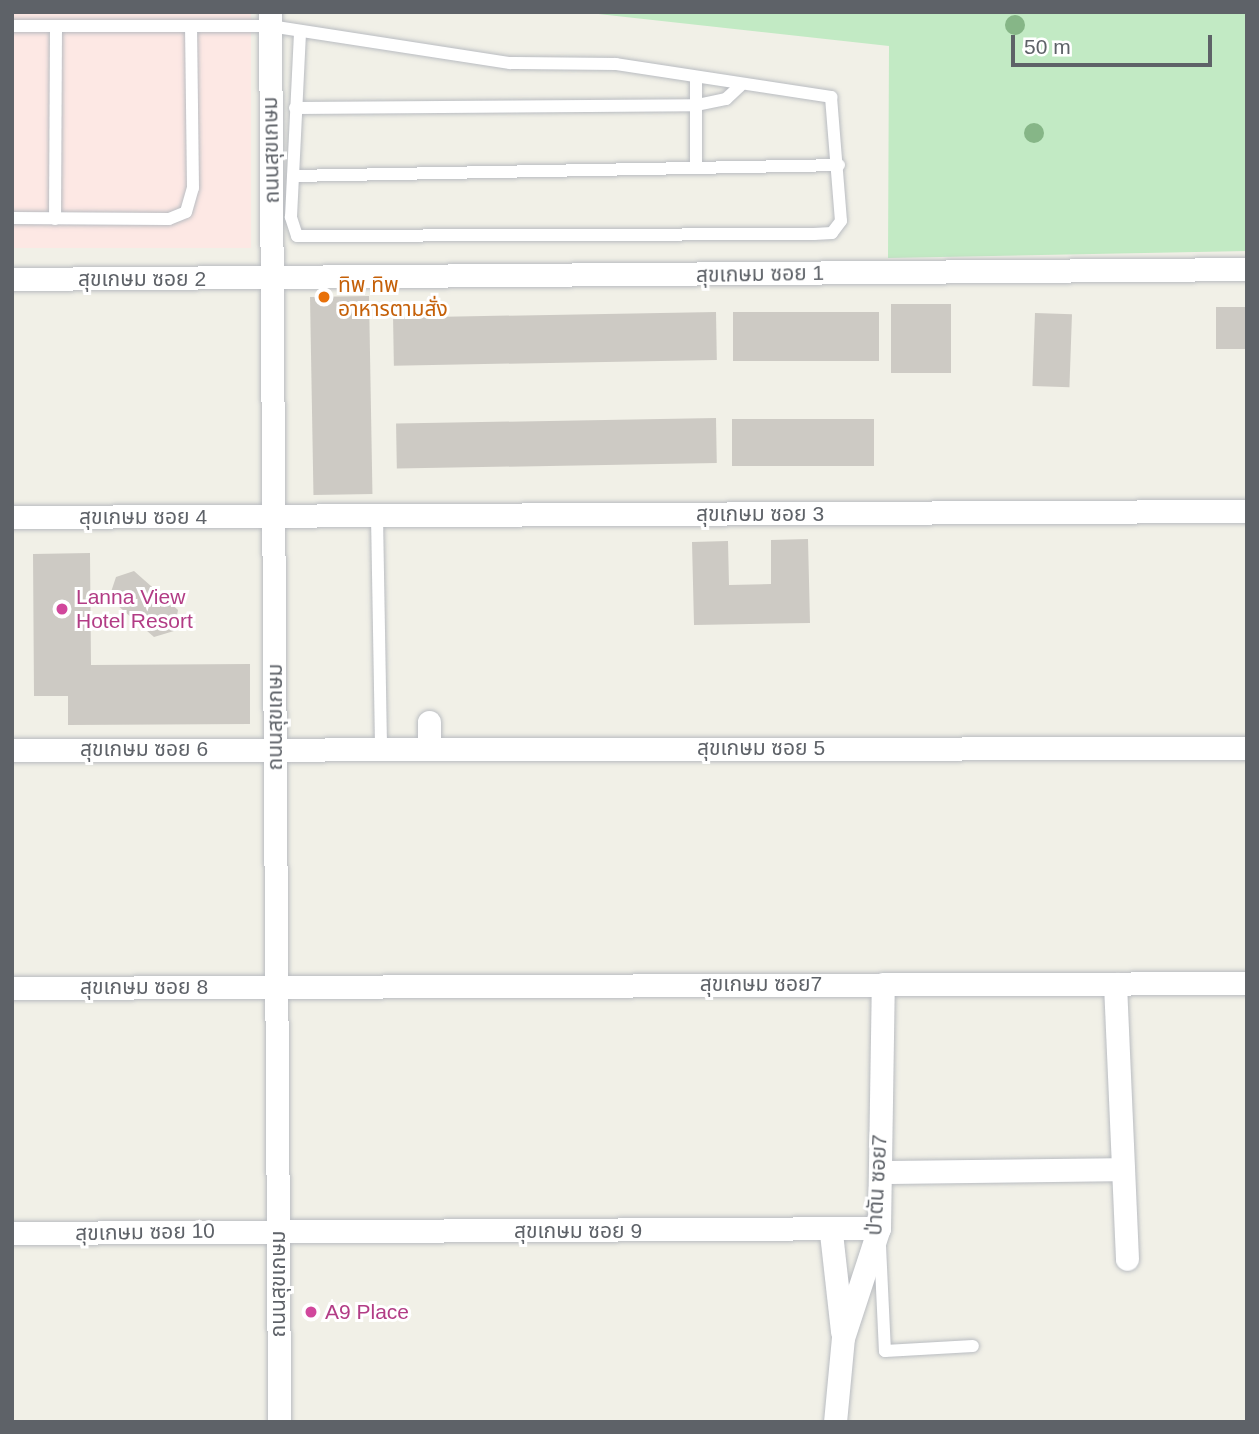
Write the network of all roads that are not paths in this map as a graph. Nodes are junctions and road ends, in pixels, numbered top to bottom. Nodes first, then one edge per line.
1 (270, 19) edge
2 (12, 26) edge
3 (56, 26) junction
4 (191, 26) junction
5 (300, 31) junction
6 (696, 78) junction
7 (740, 86) junction
8 (698, 104) junction
9 (295, 108) junction
10 (839, 165) junction
11 (696, 168) junction
12 (293, 176) junction
13 (12, 218) edge
14 (55, 219) junction
15 (1247, 269) edge
16 (273, 278) junction
17 (12, 279) edge
18 (1247, 511) edge
19 (377, 516) junction
20 (12, 517) edge
21 (274, 517) junction
22 (429, 722) dead end
23 (275, 748) junction
24 (429, 748) junction
25 (1247, 748) edge
26 (381, 749) junction
27 (12, 750) edge
28 (1247, 983) edge
29 (883, 984) junction
30 (1115, 984) junction
31 (276, 986) junction
32 (12, 988) edge
33 (1123, 1169) junction
34 (880, 1172) junction
35 (879, 1228) junction
36 (277, 1230) junction
37 (12, 1233) edge
38 (831, 1233) junction
39 (1127, 1259) dead end
40 (843, 1338) junction
41 (973, 1346) dead end
42 (279, 1422) edge
43 (835, 1422) edge

1 - 4 lane
1 - 5 lane
1 - 16 street, ถนนสุขเกษม
2 - 3 lane
3 - 4 lane
3 - 14 lane
4 - 14 lane
5 - 6 lane
5 - 9 lane
6 - 7 lane
6 - 8 lane
7 - 8 lane
7 - 10 lane
8 - 9 lane
8 - 11 lane
9 - 12 lane
10 - 11 lane
10 - 12 lane
11 - 12 lane
13 - 14 lane
15 - 16 street, สุขเกษม ซอย 1
16 - 17 street, สุขเกษม ซอย 2
16 - 21 street, ถนนสุขเกษม
18 - 19 street, สุขเกษม ซอย 3
19 - 21 street, สุขเกษม ซอย 3
19 - 26 lane
20 - 21 street, สุขเกษม ซอย 4
21 - 23 street, ถนนสุขเกษม
22 - 24 street
23 - 26 street, สุขเกษม ซอย 5
23 - 27 street, สุขเกษม ซอย 6
23 - 31 street, ถนนสุขเกษม
24 - 25 street, สุขเกษม ซอย 5
24 - 26 street, สุขเกษม ซอย 5
28 - 30 street, สุขเกษม ซอย7
29 - 30 street, สุขเกษม ซอย7
29 - 31 street, สุขเกษม ซอย7
29 - 34 street, ป่าตัน ซอย7
30 - 33 street
31 - 32 street, สุขเกษม ซอย 8
31 - 36 street, ถนนสุขเกษม
33 - 34 street
33 - 39 street
34 - 35 street, ป่าตัน ซอย7
35 - 38 street, สุขเกษม ซอย 9
35 - 40 street, ป่าตัน ซอย7
35 - 41 lane
36 - 37 street, สุขเกษม ซอย 10
36 - 38 street, สุขเกษม ซอย 9
36 - 42 street, ถนนสุขเกษม
38 - 40 street
40 - 43 street, ป่าตัน ซอย7

